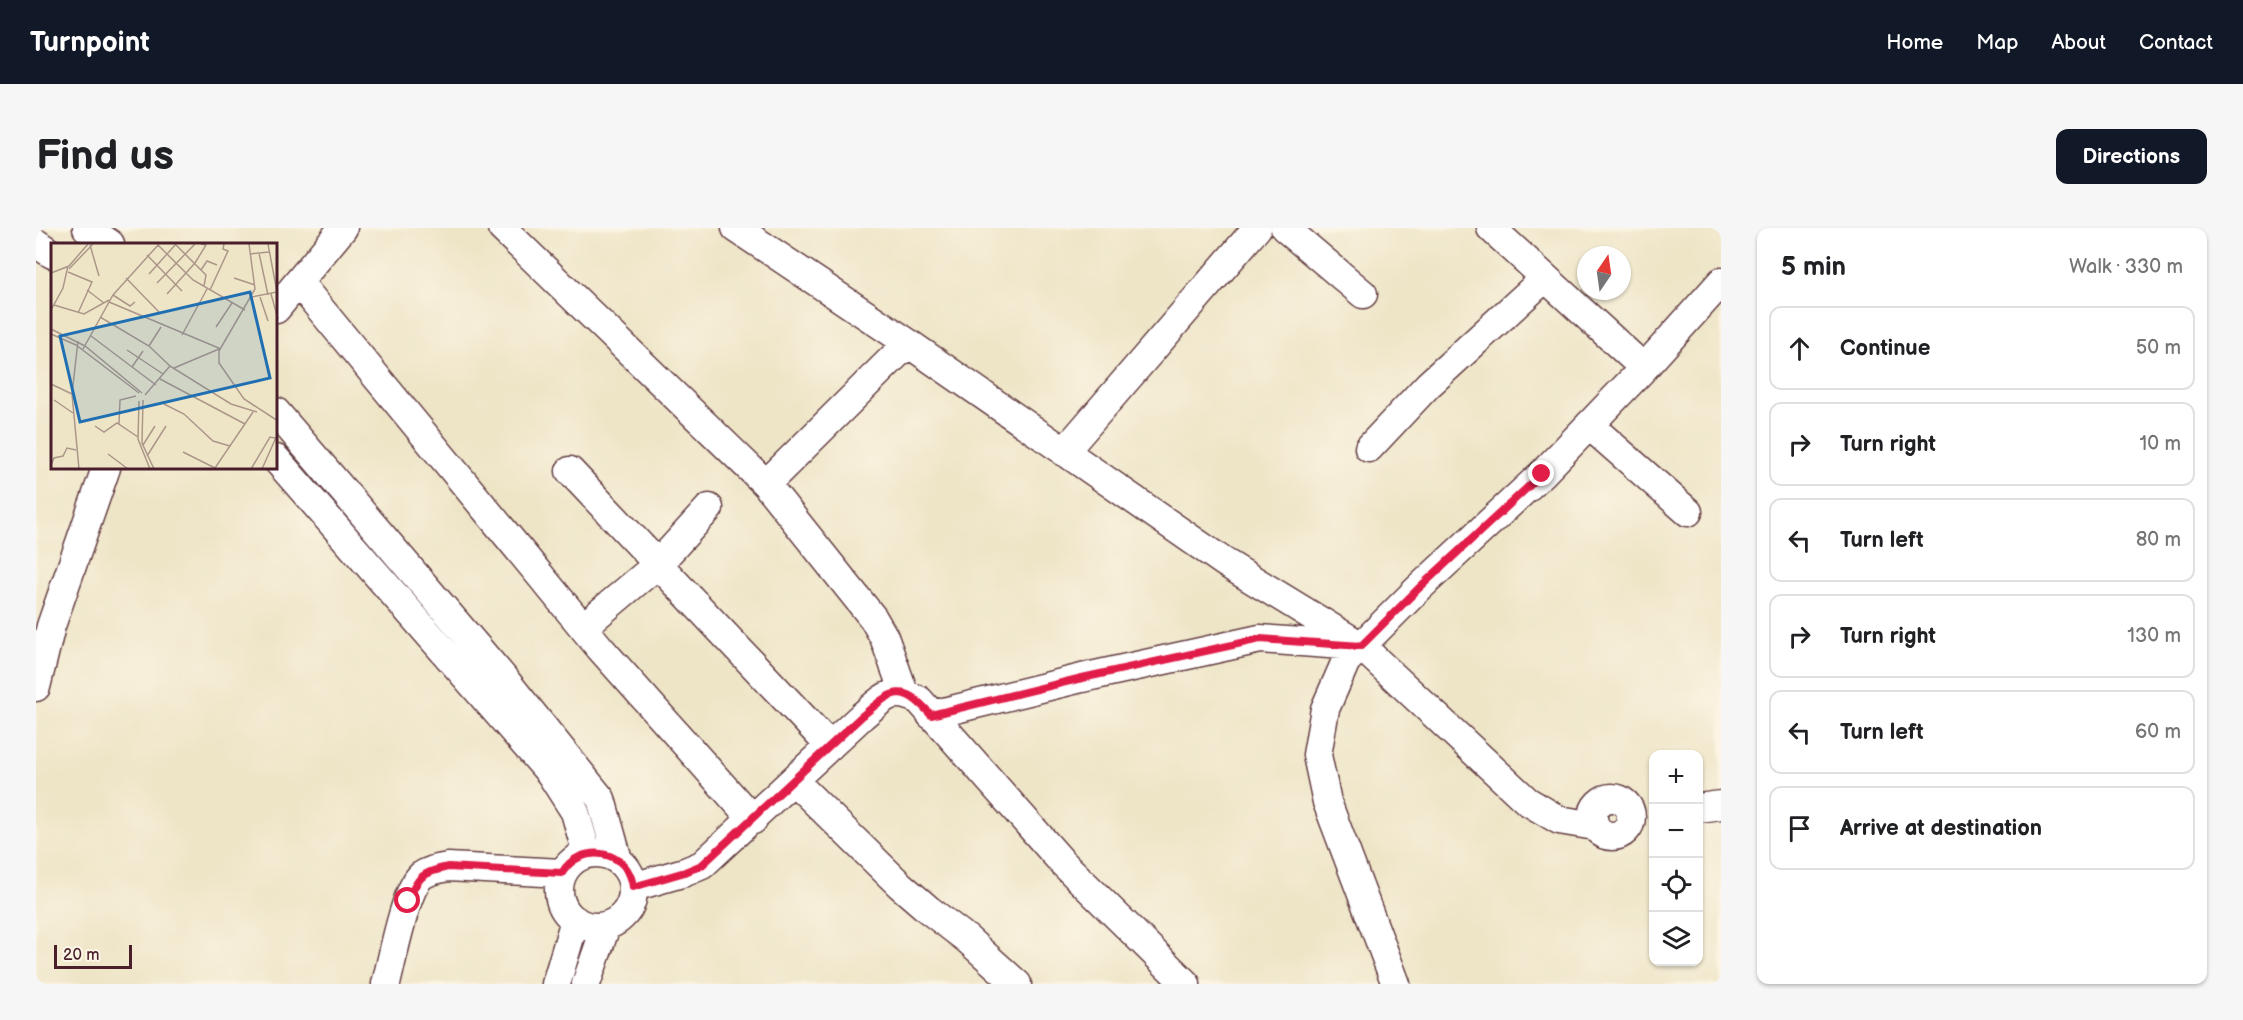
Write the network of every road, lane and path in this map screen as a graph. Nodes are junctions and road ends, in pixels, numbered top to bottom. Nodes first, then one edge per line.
1 (87, 228) edge
2 (343, 228) edge
3 (502, 228) edge
4 (736, 228) edge
5 (1257, 228) edge
6 (1285, 228) edge
7 (1491, 228) edge
8 (36, 243) edge
9 (109, 243) edge
10 (51, 253) edge
11 (1545, 278) junction
12 (1721, 282) edge
13 (299, 283) junction
14 (1363, 294) dead end
15 (278, 307) edge
16 (908, 343) junction
17 (1644, 368) junction
18 (278, 414) edge
19 (1589, 425) junction
20 (1369, 448) dead end
21 (1064, 452) junction
22 (278, 461) edge
23 (105, 470) edge
24 (570, 471) dead end
25 (766, 484) junction
26 (710, 508) dead end
27 (1688, 512) dead end
28 (658, 564) junction
29 (583, 627) junction
30 (1361, 646) junction
31 (36, 687) edge
32 (904, 693) junction
33 (931, 715) junction
34 (830, 746) junction
35 (794, 781) junction
36 (1721, 805) edge
37 (1703, 807) edge
38 (1643, 816) edge
39 (753, 820) junction
40 (587, 854) junction
41 (618, 860) junction
42 (562, 873) junction
43 (633, 887) junction
44 (575, 920) junction
45 (606, 926) junction
46 (386, 984) edge
47 (556, 984) edge
48 (586, 984) edge
49 (1017, 984) edge
50 (1185, 984) edge
51 (1396, 984) edge

1 - 9 street
2 - 13 street
3 - 25 street
4 - 16 street
5 - 21 street
6 - 14 street
7 - 11 street
8 - 10 street
11 - 17 street
11 - 20 street
12 - 17 street
13 - 15 street
13 - 29 street
16 - 21 street
16 - 25 street
17 - 19 street
18 - 41 street
19 - 27 street
19 - 30 street
21 - 30 street
22 - 40 street
23 - 31 street
24 - 28 street
25 - 32 street
26 - 28 street
28 - 29 street
28 - 34 street
29 - 39 street
30 - 33 street
30 - 38 street
30 - 51 street
32 - 33 street
32 - 34 street
33 - 50 street
34 - 35 street
35 - 39 street
35 - 49 street
36 - 37 street
39 - 43 street
40 - 41 street
40 - 42 street
41 - 43 street
42 - 44 street
42 - 46 street
43 - 45 street
44 - 45 street
44 - 47 street
45 - 48 street

